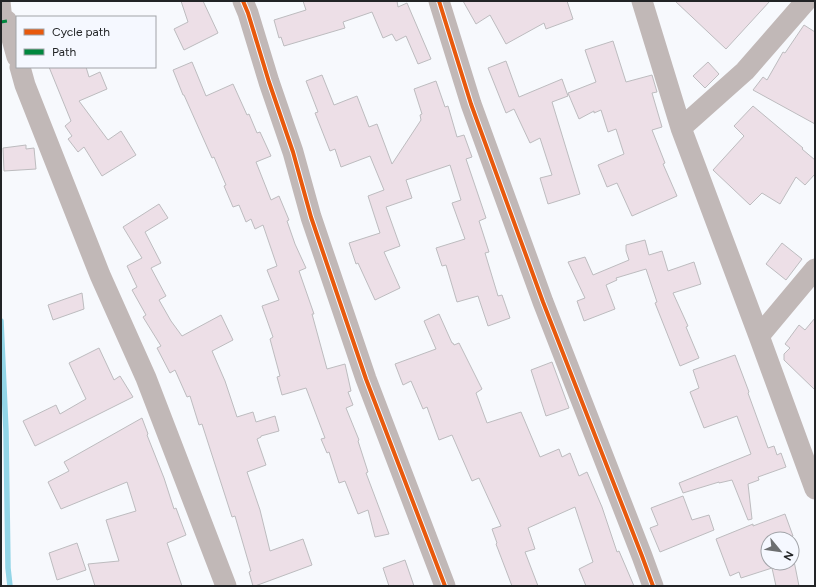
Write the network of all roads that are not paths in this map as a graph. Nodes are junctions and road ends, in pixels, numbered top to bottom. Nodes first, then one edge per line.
1 (5, 1) edge
2 (243, 1) edge
3 (439, 1) edge
4 (642, 1) edge
5 (806, 1) edge
6 (7, 21) joint
7 (16, 52) edge
8 (20, 68) edge
9 (681, 128) junction
10 (815, 269) edge
11 (759, 336) junction
12 (815, 489) edge
13 (226, 586) edge
14 (445, 586) edge
15 (653, 586) edge

1 - 6 lane
2 - 14 street
3 - 15 street
4 - 9 street
5 - 9 street
6 - 7 street
8 - 13 street
9 - 11 street
10 - 11 street
11 - 12 street

